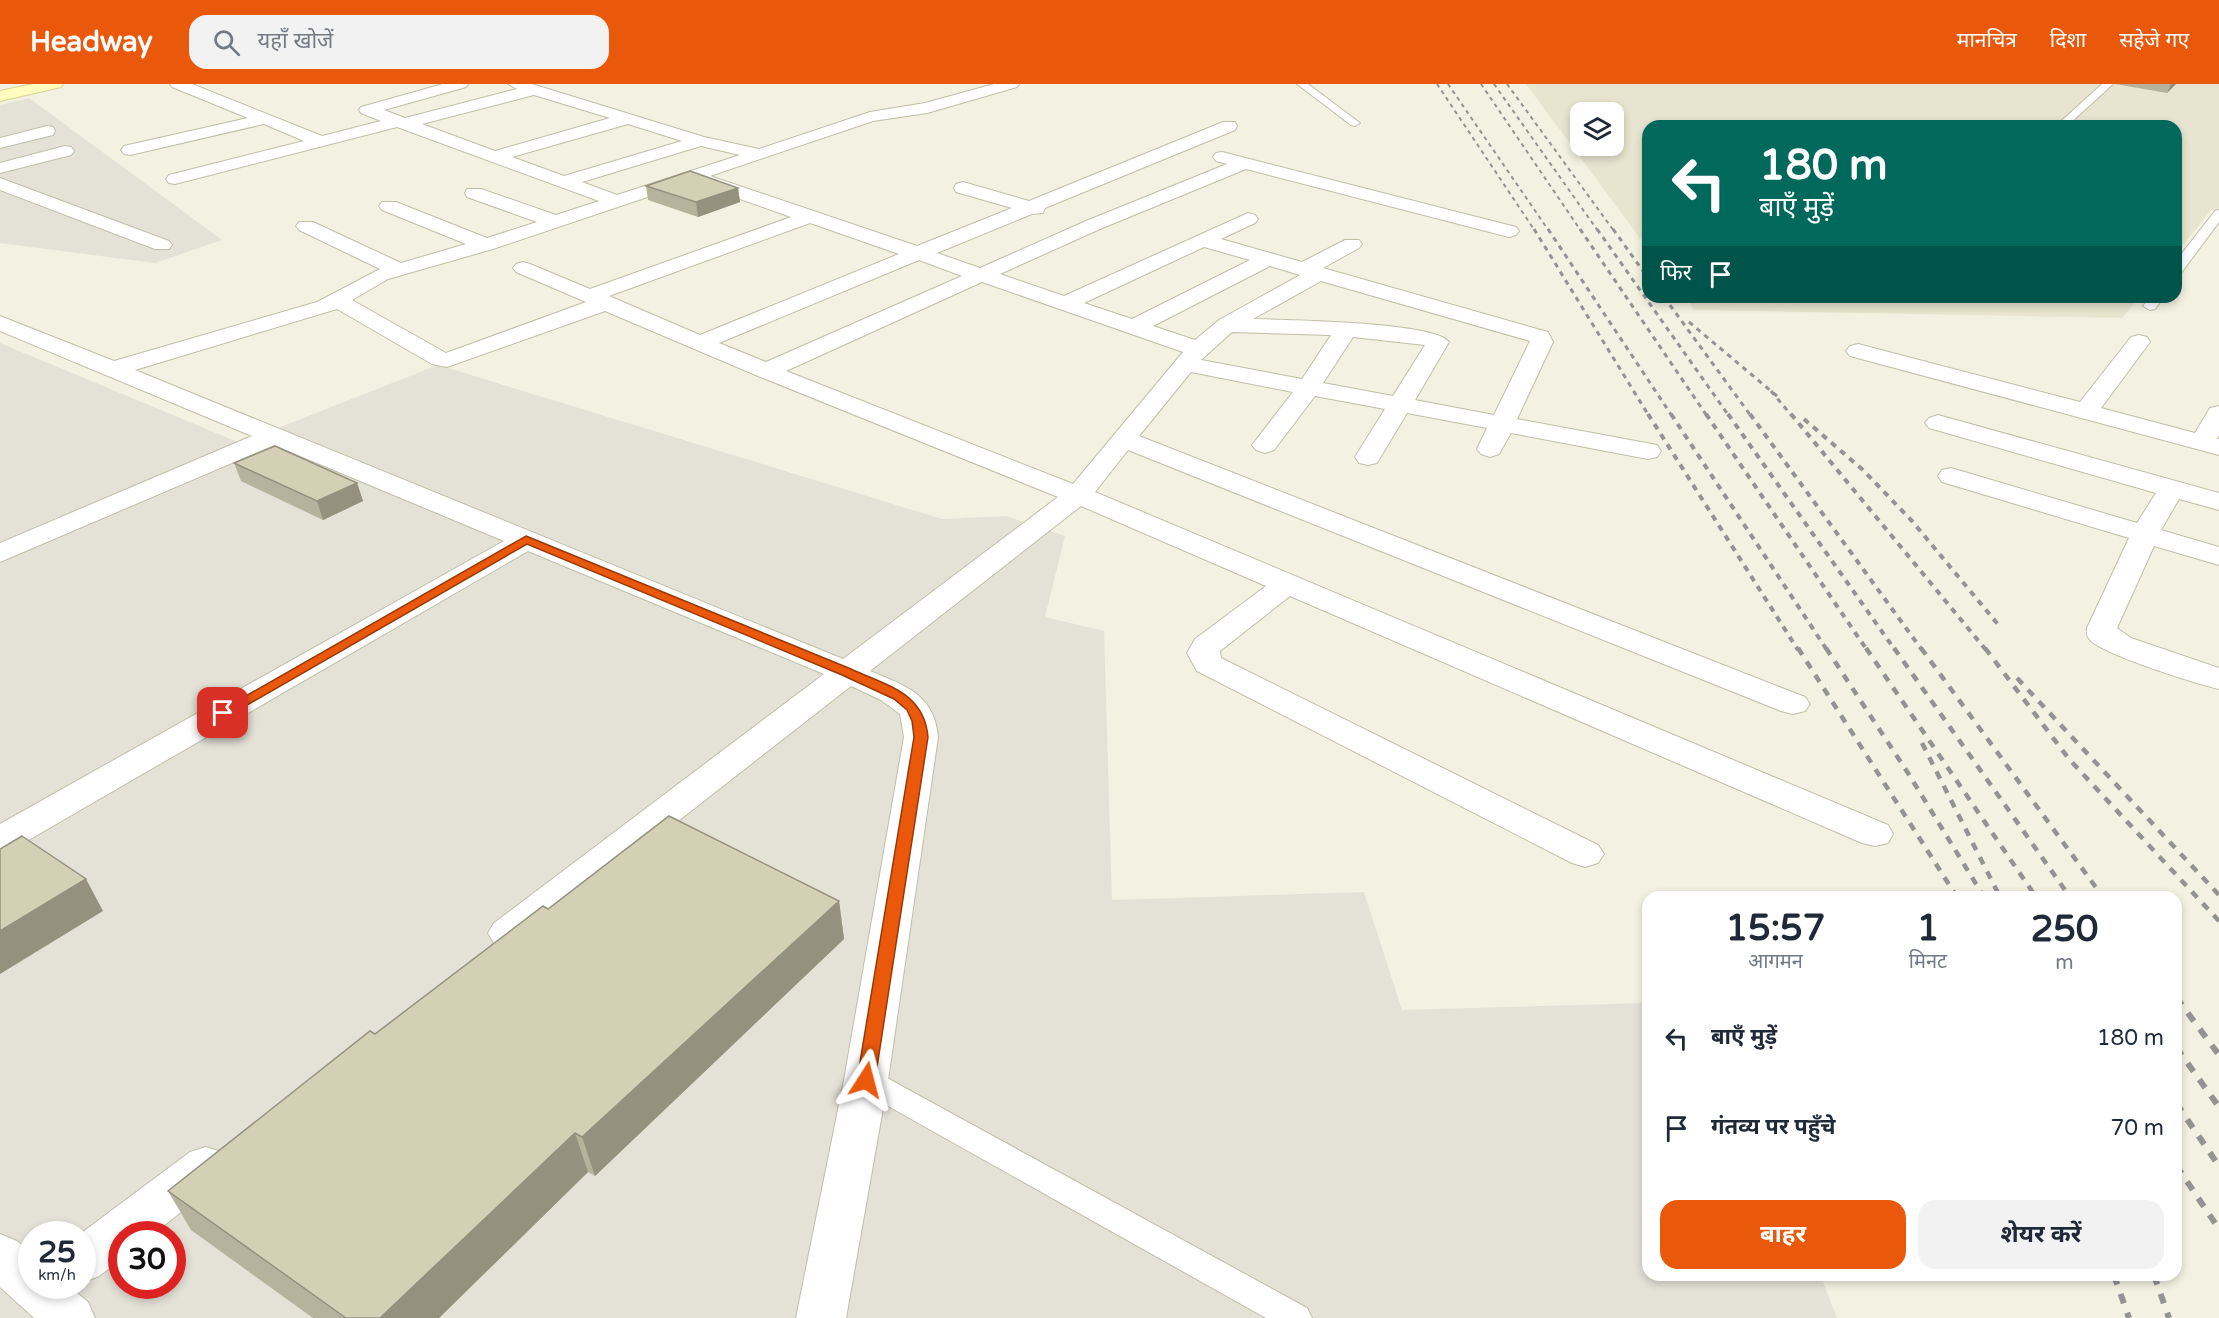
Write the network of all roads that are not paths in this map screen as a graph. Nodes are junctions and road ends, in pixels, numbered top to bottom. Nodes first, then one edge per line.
1 (55, 84) edge
2 (178, 84) edge
3 (460, 84) edge
4 (516, 84) edge
5 (1011, 84) edge
6 (1302, 84) edge
7 (2108, 84) edge
8 (533, 90) junction
9 (0, 96) edge
10 (590, 107) junction
11 (239, 109) junction
12 (557, 117) dead end
13 (630, 118) junction
14 (265, 119) junction
15 (2068, 120) edge
16 (400, 123) junction
17 (1355, 123) dead end
18 (1229, 126) dead end
19 (293, 130) junction
20 (47, 131) dead end
21 (673, 132) junction
22 (491, 135) dead end
23 (116, 137) dead end
24 (260, 138) dead end
25 (320, 141) junction
26 (700, 141) junction
27 (0, 143) edge
28 (458, 144) junction
29 (1180, 146) junction
30 (130, 150) dead end
31 (65, 151) dead end
32 (760, 154) junction
33 (494, 157) junction
34 (1244, 163) junction
35 (0, 168) edge
36 (537, 173) junction
37 (694, 177) junction
38 (175, 178) dead end
39 (564, 182) junction
40 (963, 188) dead end
41 (5, 189) edge
42 (474, 193) dead end
43 (618, 202) junction
44 (389, 206) dead end
45 (1029, 207) junction
46 (2219, 214) edge
47 (811, 216) junction
48 (1248, 219) dead end
49 (556, 222) junction
50 (1093, 225) junction
51 (306, 226) dead end
52 (1509, 231) dead end
53 (1202, 240) junction
54 (486, 244) junction
55 (1352, 244) dead end
56 (162, 245) dead end
57 (918, 252) junction
58 (1268, 259) junction
59 (2182, 262) edge
60 (524, 268) dead end
61 (399, 270) junction
62 (1312, 271) junction
63 (981, 274) junction
64 (597, 300) junction
65 (338, 301) junction
66 (1066, 303) junction
67 (0, 323) edge
68 (1227, 325) junction
69 (1134, 327) junction
70 (1346, 329) junction
71 (2139, 342) dead end
72 (699, 343) junction
73 (1858, 351) dead end
74 (1191, 356) junction
75 (113, 369) junction
76 (766, 371) junction
77 (1308, 388) junction
78 (1401, 405) junction
79 (2086, 411) junction
80 (2219, 413) edge
81 (1938, 423) dead end
82 (1503, 424) junction
83 (273, 436) junction
84 (1123, 439) junction
85 (1265, 445) dead end
86 (2210, 445) edge
87 (1490, 449) dead end
88 (1647, 451) dead end
89 (1368, 458) dead end
90 (1951, 476) dead end
91 (2172, 489) junction
92 (1078, 495) junction
93 (2219, 502) edge
94 (2145, 533) junction
95 (526, 540) junction
96 (0, 553) edge
97 (2219, 556) edge
98 (1287, 584) junction
99 (847, 672) junction
100 (2219, 678) edge
101 (1793, 704) dead end
102 (1875, 834) dead end
103 (0, 840) edge
104 (1585, 854) dead end
105 (479, 956) edge
106 (866, 1080) junction
107 (233, 1145) edge
108 (96, 1250) edge
109 (0, 1256) edge
110 (18, 1270) edge
111 (822, 1318) edge
112 (1296, 1318) edge

1 - 9 street
2 - 11 street
3 - 16 street
4 - 8 street
5 - 32 street
6 - 17 lane
7 - 15 lane
8 - 10 street
8 - 16 street
10 - 12 street
10 - 13 street
11 - 14 street
11 - 23 street
13 - 21 street
13 - 33 street
14 - 19 street
14 - 30 street
16 - 25 street
16 - 28 street
18 - 29 street
19 - 24 street
19 - 25 street
20 - 27 street
21 - 26 street
21 - 36 street
22 - 28 street
25 - 38 street
26 - 32 street
26 - 39 street
28 - 33 street
29 - 34 street
29 - 45 street
31 - 35 street
32 - 37 street
33 - 36 street
34 - 50 street
34 - 52 street
36 - 39 street
37 - 43 street
37 - 47 street
39 - 43 street
40 - 45 street
41 - 56 street
42 - 49 street
43 - 49 street
44 - 54 street
45 - 50 street
45 - 57 street
46 - 59 lane
47 - 57 street
47 - 64 street
48 - 53 street
49 - 54 street
50 - 63 street
51 - 61 street
53 - 58 street
53 - 66 street
54 - 61 street
55 - 62 street
57 - 63 street
57 - 72 street
58 - 62 street
58 - 69 street
60 - 64 street
61 - 65 street
62 - 68 street
62 - 82 street
63 - 66 street
63 - 76 street
64 - 65 street
64 - 72 street
65 - 75 street
66 - 69 street
67 - 75 street
68 - 70 street
68 - 74 street
69 - 74 street
70 - 77 street
70 - 78 street
71 - 79 street
72 - 76 street
73 - 79 street
74 - 77 street
74 - 84 street
75 - 83 street
76 - 92 street
77 - 78 street
77 - 85 street
78 - 82 street
78 - 89 street
79 - 86 street
80 - 86 street
81 - 91 street
82 - 87 street
82 - 88 street
83 - 95 street
83 - 96 street
84 - 92 street
84 - 101 street
90 - 94 street
91 - 93 street
91 - 94 street
92 - 98 street
92 - 99 street
94 - 97 street
94 - 100 street
95 - 99 street
95 - 103 street
98 - 102 street
98 - 104 street
99 - 105 street
99 - 106 street
106 - 111 street
106 - 112 lane
107 - 108 street
109 - 110 street

